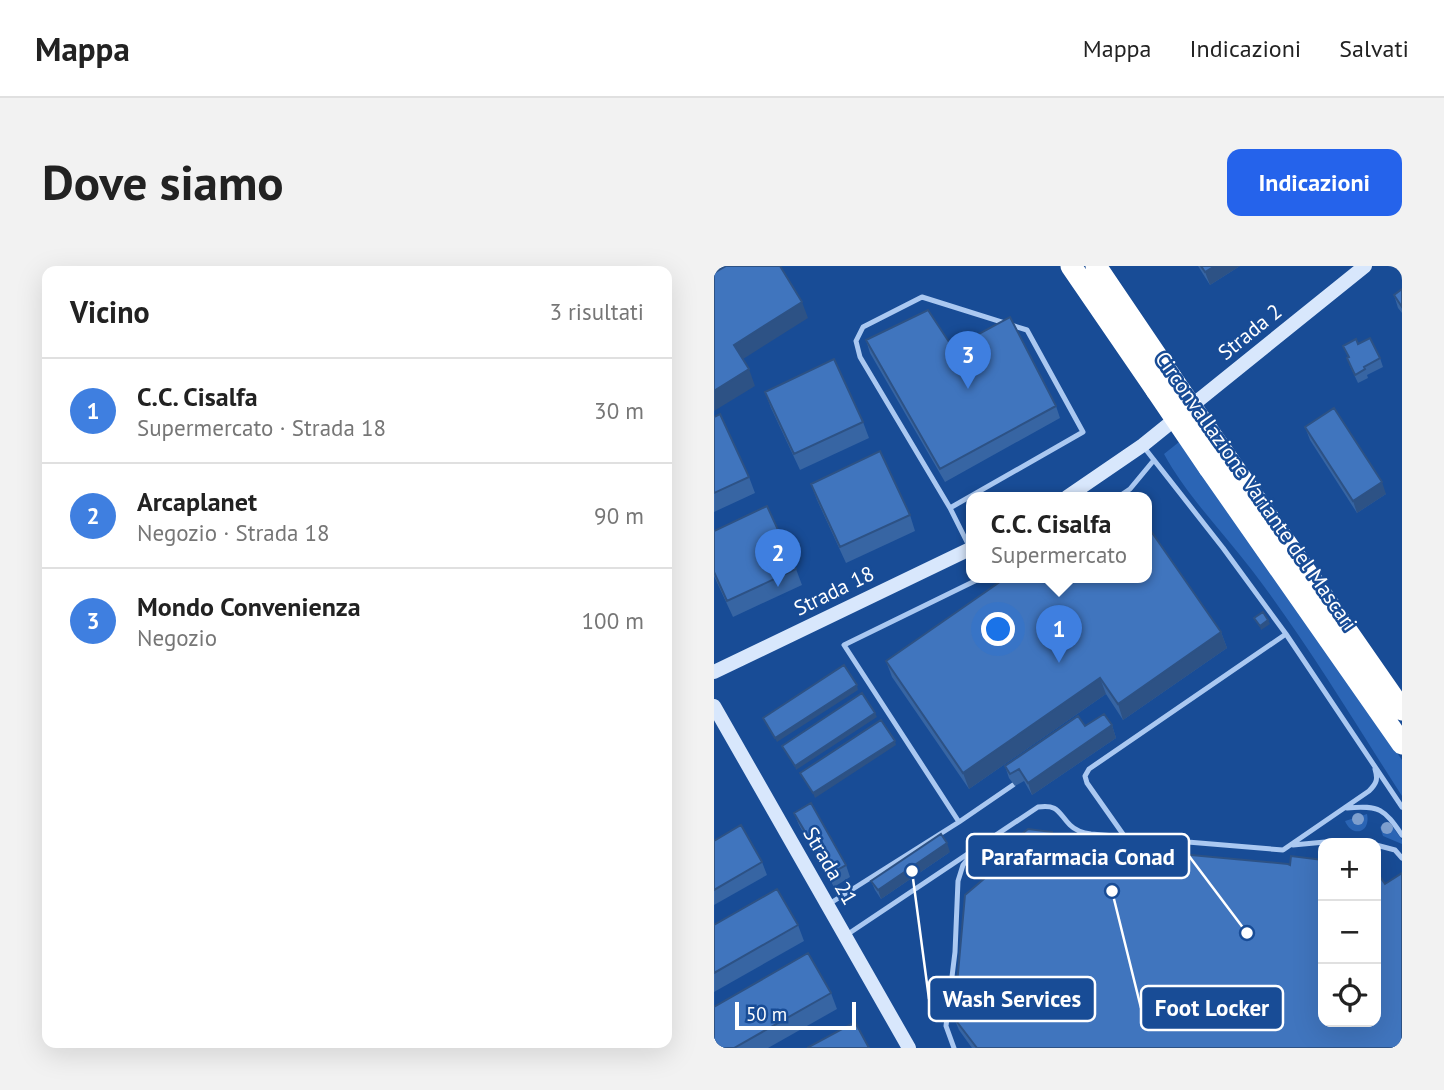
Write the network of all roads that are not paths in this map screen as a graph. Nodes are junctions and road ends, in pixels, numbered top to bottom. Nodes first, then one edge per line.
1 (1062, 266) edge
2 (1071, 266) edge
3 (1096, 266) edge
4 (1102, 266) edge
5 (1364, 266) edge
6 (1110, 304) junction
7 (1143, 445) junction
8 (1154, 460) junction
9 (1217, 462) junction
10 (978, 492) edge
11 (1074, 492) edge
12 (1126, 492) edge
13 (966, 499) edge
14 (950, 508) junction
15 (966, 539) edge
16 (966, 551) edge
17 (971, 583) edge
18 (1286, 634) junction
19 (714, 671) edge
20 (714, 706) edge
21 (1402, 710) edge
22 (1402, 744) edge
23 (1375, 768) junction
24 (1013, 785) edge
25 (1402, 807) edge
26 (1344, 809) junction
27 (959, 822) junction
28 (1402, 835) edge
29 (1125, 837) junction
30 (1318, 842) edge
31 (1290, 846) junction
32 (1381, 846) edge
33 (976, 849) junction
34 (1402, 858) edge
35 (828, 904) junction
36 (845, 936) junction
37 (909, 1048) edge
38 (954, 1048) edge

1 - 6 highway
2 - 6 highway, Circonvallazione Variante del Mascari
3 - 6 highway, Circonvallazione Variante del Mascari
4 - 6 highway
5 - 7 street, Strada 2
6 - 9 highway, Circonvallazione Variante del Mascari, bridge
7 - 8 lane
7 - 11 street
8 - 12 lane
8 - 18 lane
9 - 21 highway, Circonvallazione Variante del Mascari
9 - 22 highway, Circonvallazione Variante del Mascari
10 - 14 lane
13 - 14 lane
14 - 15 lane
16 - 19 street, Strada 18
17 - 27 lane
18 - 23 lane
18 - 29 lane
20 - 35 street, Strada 21
23 - 25 lane
23 - 26 lane
24 - 27 lane
26 - 28 lane
26 - 31 lane
27 - 35 lane
29 - 31 lane
29 - 33 lane
30 - 31 lane
32 - 34 lane
33 - 36 lane
33 - 38 lane
35 - 36 street, Strada 21
36 - 37 street, Strada 21

